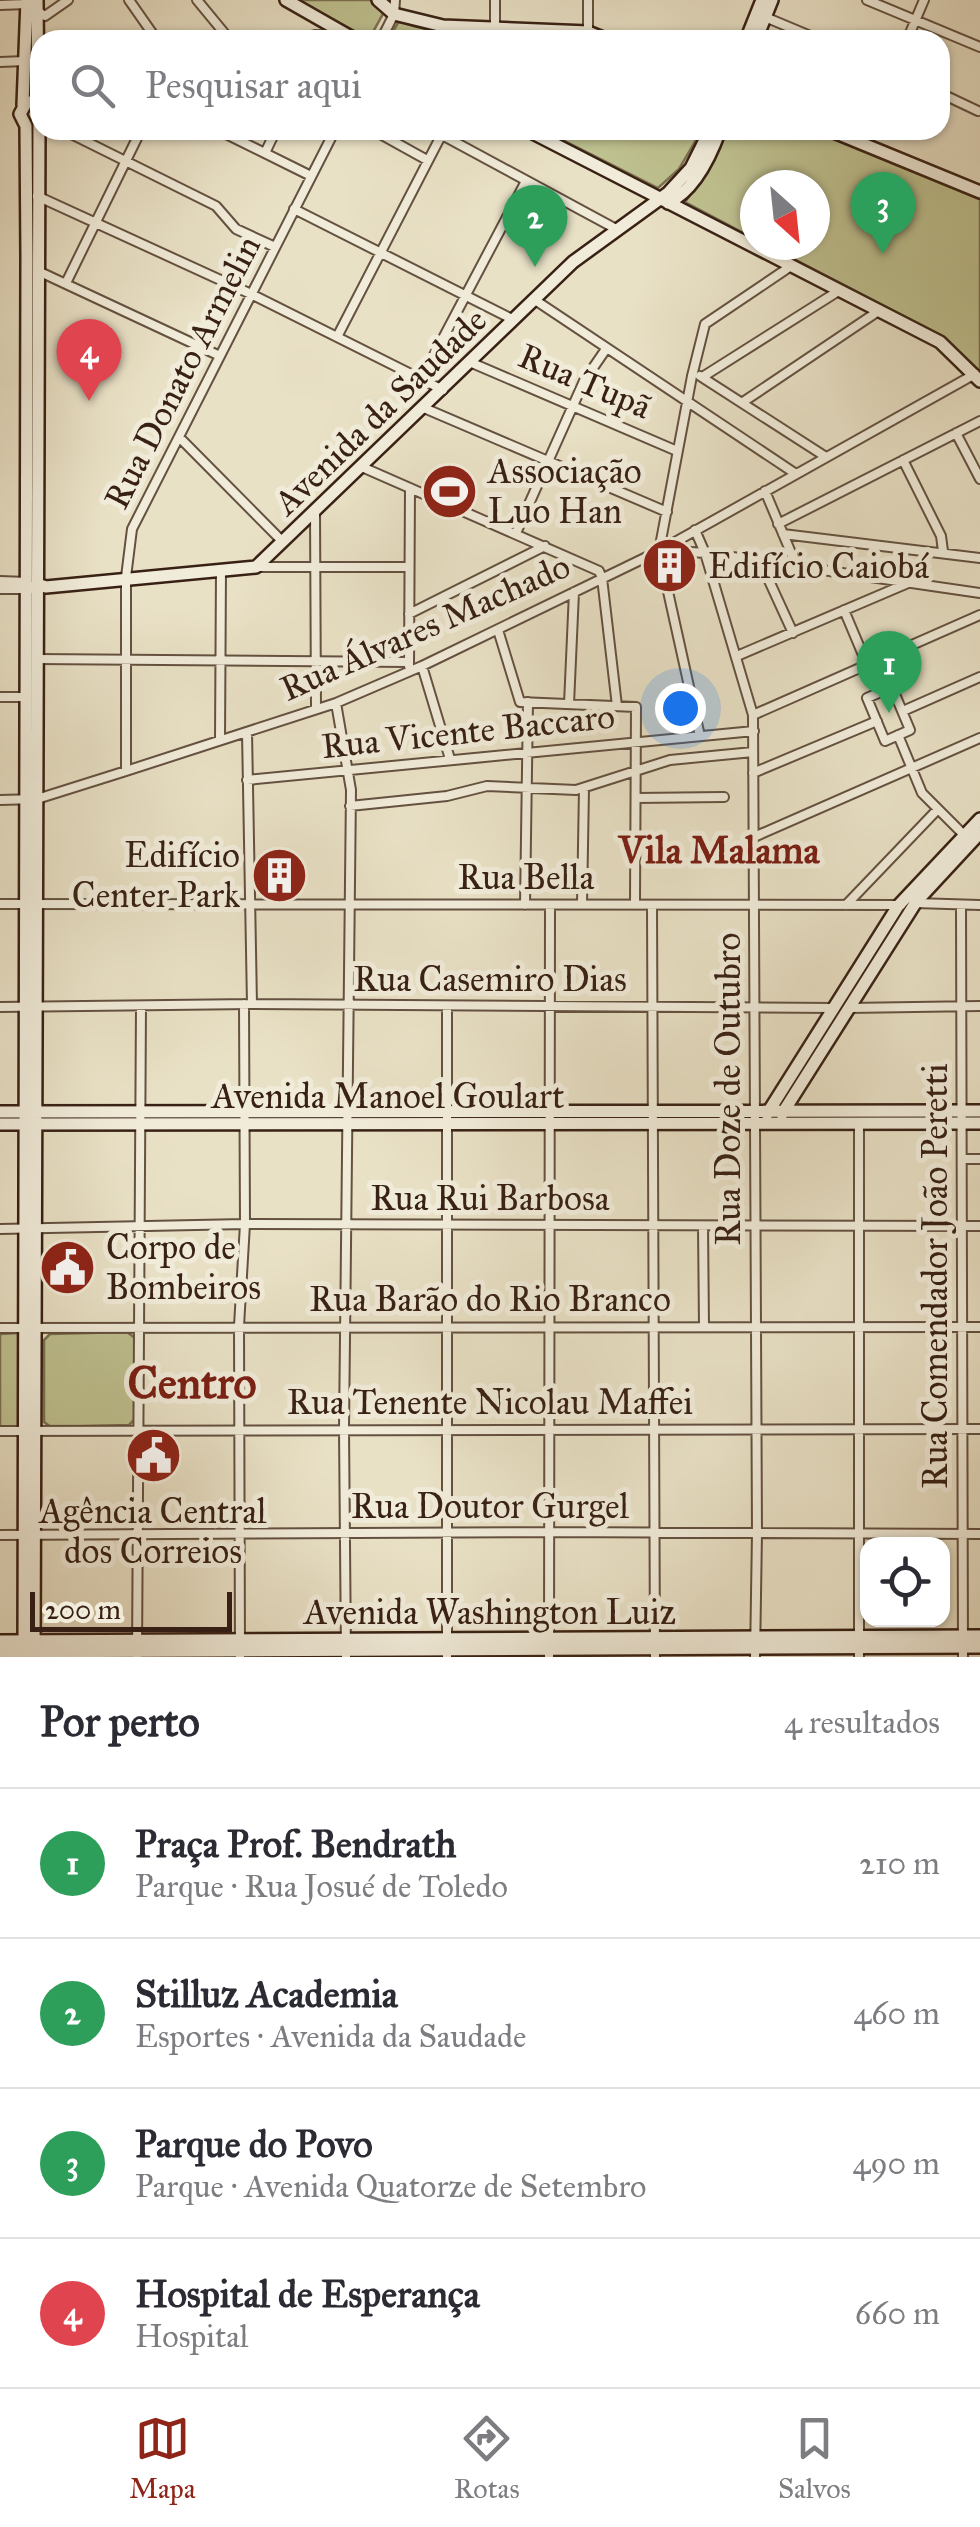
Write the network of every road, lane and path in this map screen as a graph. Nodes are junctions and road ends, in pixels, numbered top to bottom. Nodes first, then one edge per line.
1 (68, 0) edge
2 (129, 0) edge
3 (197, 0) edge
4 (286, 0) edge
5 (378, 0) edge
6 (395, 0) edge
7 (495, 0) edge
8 (588, 0) edge
9 (762, 0) edge
10 (772, 0) edge
11 (866, 0) edge
12 (924, 0) edge
13 (0, 5) edge
14 (32, 5) edge
15 (394, 14) junction
16 (765, 16) junction
17 (317, 20) junction
18 (914, 20) junction
19 (494, 27) junction
20 (150, 30) edge
21 (222, 30) edge
22 (319, 30) edge
23 (336, 30) edge
24 (386, 30) edge
25 (550, 30) edge
26 (588, 30) edge
27 (750, 30) edge
28 (760, 30) edge
29 (797, 30) edge
30 (910, 30) edge
31 (938, 30) edge
32 (950, 35) edge
33 (980, 47) edge
34 (30, 61) edge
35 (0, 62) edge
36 (30, 71) edge
37 (950, 98) edge
38 (30, 101) edge
39 (23, 105) junction
40 (978, 111) edge
41 (30, 119) edge
42 (34, 140) edge
43 (35, 140) edge
44 (84, 140) edge
45 (136, 140) edge
46 (238, 140) edge
47 (271, 140) edge
48 (330, 140) edge
49 (390, 140) edge
50 (438, 140) edge
51 (457, 140) edge
52 (546, 140) edge
53 (705, 140) edge
54 (715, 140) edge
55 (853, 140) edge
56 (865, 140) edge
57 (863, 144) junction
58 (265, 153) junction
59 (127, 160) junction
60 (427, 160) junction
61 (311, 176) junction
62 (526, 181) junction
63 (980, 192) edge
64 (37, 196) junction
65 (665, 201) junction
66 (294, 210) junction
67 (96, 220) junction
68 (618, 230) junction
69 (275, 248) junction
70 (380, 251) junction
71 (27, 258) junction
72 (791, 266) junction
73 (37, 270) junction
74 (66, 283) junction
75 (840, 290) junction
76 (251, 294) junction
77 (466, 294) junction
78 (535, 300) junction
79 (880, 310) junction
80 (514, 320) junction
81 (338, 337) junction
82 (606, 348) junction
83 (220, 356) junction
84 (472, 363) junction
85 (692, 376) junction
86 (704, 376) junction
87 (977, 377) edge
88 (422, 378) junction
89 (443, 390) junction
90 (744, 402) junction
91 (574, 404) junction
92 (686, 404) junction
93 (424, 408) junction
94 (980, 421) edge
95 (956, 434) junction
96 (178, 437) junction
97 (677, 451) junction
98 (826, 457) junction
99 (903, 460) junction
100 (548, 461) junction
101 (362, 467) junction
102 (796, 474) junction
103 (980, 479) edge
104 (410, 488) junction
105 (765, 491) junction
106 (315, 512) junction
107 (667, 512) junction
108 (778, 524) junction
109 (695, 530) junction
110 (516, 532) junction
111 (783, 534) junction
112 (283, 542) junction
113 (546, 546) junction
114 (659, 551) junction
115 (942, 551) junction
116 (706, 553) junction
117 (980, 558) edge
118 (760, 562) junction
119 (256, 567) junction
120 (315, 567) junction
121 (409, 567) junction
122 (796, 567) junction
123 (221, 569) junction
124 (126, 577) junction
125 (602, 578) junction
126 (0, 582) edge
127 (908, 583) junction
128 (32, 586) junction
129 (0, 590) edge
130 (574, 592) junction
131 (980, 594) edge
132 (844, 610) junction
133 (409, 614) junction
134 (980, 614) edge
135 (498, 630) junction
136 (793, 633) junction
137 (738, 656) junction
138 (126, 658) junction
139 (37, 659) junction
140 (222, 659) junction
141 (316, 661) junction
142 (866, 664) junction
143 (409, 666) junction
144 (422, 666) junction
145 (980, 677) edge
146 (879, 693) junction
147 (0, 697) edge
148 (30, 702) junction
149 (336, 702) junction
150 (524, 702) junction
151 (568, 704) junction
152 (617, 706) junction
153 (316, 709) junction
154 (902, 711) junction
155 (753, 715) junction
156 (877, 721) junction
157 (754, 731) junction
158 (247, 732) junction
159 (700, 736) junction
160 (898, 736) junction
161 (980, 738) edge
162 (220, 740) junction
163 (636, 742) junction
164 (528, 751) junction
165 (754, 752) junction
166 (450, 760) junction
167 (912, 768) junction
168 (636, 769) junction
169 (348, 770) junction
170 (126, 771) junction
171 (753, 773) junction
172 (247, 780) junction
173 (584, 788) junction
174 (527, 790) junction
175 (724, 797) dead end
176 (636, 798) junction
177 (32, 799) junction
178 (0, 800) edge
179 (350, 806) junction
180 (938, 810) junction
181 (980, 819) edge
182 (754, 837) junction
183 (972, 837) edge
184 (916, 902) junction
185 (0, 904) edge
186 (32, 904) junction
187 (252, 904) junction
188 (347, 904) junction
189 (582, 904) junction
190 (635, 904) junction
191 (652, 904) junction
192 (525, 905) junction
193 (550, 905) junction
194 (754, 905) junction
195 (846, 905) junction
196 (961, 905) junction
197 (980, 905) edge
198 (898, 906) junction
199 (248, 1004) junction
200 (141, 1006) junction
201 (346, 1006) junction
202 (964, 1006) junction
203 (980, 1006) edge
204 (0, 1007) edge
205 (32, 1007) junction
206 (447, 1007) junction
207 (551, 1007) junction
208 (652, 1007) junction
209 (755, 1008) junction
210 (842, 1008) junction
211 (980, 1111) edge
212 (0, 1112) edge
213 (777, 1116) junction
214 (447, 1117) junction
215 (755, 1117) junction
216 (962, 1117) junction
217 (32, 1118) junction
218 (140, 1118) junction
219 (243, 1118) junction
220 (346, 1118) junction
221 (550, 1118) junction
222 (653, 1118) junction
223 (859, 1122) junction
224 (980, 1122) edge
225 (0, 1124) edge
226 (962, 1158) junction
227 (980, 1159) edge
228 (245, 1224) junction
229 (345, 1224) junction
230 (447, 1225) junction
231 (141, 1226) junction
232 (550, 1226) junction
233 (654, 1226) junction
234 (703, 1226) junction
235 (756, 1226) junction
236 (859, 1226) junction
237 (962, 1226) junction
238 (980, 1226) edge
239 (0, 1229) edge
240 (31, 1229) junction
241 (239, 1326) junction
242 (552, 1326) junction
243 (344, 1327) junction
244 (653, 1327) junction
245 (704, 1327) junction
246 (756, 1327) junction
247 (980, 1327) edge
248 (0, 1328) edge
249 (31, 1328) junction
250 (141, 1328) junction
251 (859, 1328) junction
252 (960, 1328) junction
253 (448, 1329) junction
254 (448, 1429) junction
255 (551, 1429) junction
256 (756, 1429) junction
257 (859, 1429) junction
258 (960, 1429) junction
259 (980, 1429) edge
260 (239, 1430) junction
261 (344, 1430) junction
262 (654, 1430) junction
263 (30, 1431) junction
264 (137, 1431) junction
265 (0, 1432) edge
266 (447, 1532) junction
267 (548, 1532) junction
268 (137, 1533) junction
269 (654, 1533) junction
270 (758, 1533) junction
271 (345, 1534) junction
272 (859, 1534) junction
273 (962, 1534) junction
274 (980, 1534) edge
275 (0, 1535) edge
276 (29, 1535) junction
277 (240, 1535) junction
278 (980, 1636) edge
279 (0, 1641) edge
280 (755, 1647) edge
281 (963, 1647) edge
282 (980, 1647) edge
283 (448, 1648) edge
284 (655, 1648) edge
285 (859, 1648) edge
286 (240, 1649) edge
287 (346, 1649) edge
288 (549, 1649) edge
289 (29, 1650) edge
290 (136, 1650) edge
291 (0, 1652) edge

1 - 14 street
2 - 20 street
3 - 21 street
4 - 17 main road
5 - 15 main road
6 - 15 street
7 - 19 street
8 - 26 street
9 - 27 main road
10 - 16 main road
11 - 18 street
12 - 18 street
13 - 14 street
15 - 19 main road
15 - 24 street
16 - 28 main road
16 - 29 street
17 - 22 street
17 - 23 main road
18 - 30 street
18 - 31 street
19 - 25 main road
32 - 33 street
34 - 35 street
36 - 39 main road
37 - 40 street
38 - 39 main road
39 - 41 main road
42 - 71 main road
43 - 64 main road
44 - 59 street
45 - 59 street
46 - 58 street
47 - 58 street
48 - 61 street, Rua Donato Armelin
49 - 60 street
50 - 60 street
51 - 62 street
52 - 65 main road
53 - 65 main road, Avenida da Saudade
54 - 65 main road, Avenida da Saudade
55 - 57 main road
56 - 57 street
57 - 63 main road
58 - 61 street
59 - 67 street
59 - 69 street
60 - 70 street
61 - 66 street, Rua Donato Armelin
62 - 68 street
62 - 77 street
64 - 67 street
64 - 73 main road
65 - 68 main road, Avenida da Saudade
65 - 72 main road
66 - 69 street, Rua Donato Armelin
66 - 70 street
67 - 74 street
67 - 76 street
68 - 78 main road, Avenida da Saudade
69 - 76 street, Rua Donato Armelin
70 - 77 street
70 - 81 street
71 - 73 street
71 - 128 main road
72 - 75 main road
72 - 85 street
73 - 74 street
73 - 128 main road
74 - 83 street
75 - 79 main road
75 - 86 street
76 - 81 street
76 - 83 street, Rua Donato Armelin
77 - 80 street
77 - 88 street
78 - 80 main road, Avenida da Saudade
78 - 82 street
79 - 87 main road
79 - 90 street
80 - 84 main road, Avenida da Saudade
81 - 88 street
82 - 91 street
82 - 92 street
83 - 96 street, Rua Donato Armelin
84 - 89 main road, Avenida da Saudade
84 - 91 street, Rua Tupã
85 - 86 street
85 - 92 street
86 - 90 street
87 - 98 street, Rua Álvares Machado
88 - 89 street
89 - 93 main road, Avenida da Saudade
90 - 98 street
91 - 97 street, Rua Tupã
91 - 100 street
92 - 97 street
92 - 102 street
93 - 100 street
93 - 101 main road, Avenida da Saudade
94 - 95 street
95 - 99 street
95 - 103 street
96 - 112 street
96 - 124 street, Rua Donato Armelin
97 - 107 street
98 - 102 street, Rua Álvares Machado
99 - 108 street
99 - 115 street
100 - 107 street
100 - 110 street
101 - 104 street
101 - 106 main road, Avenida da Saudade
102 - 105 street, Rua Álvares Machado
104 - 110 street
104 - 121 street
105 - 108 street
105 - 109 street, Rua Álvares Machado
106 - 112 main road, Avenida da Saudade
106 - 120 street
107 - 114 street
108 - 111 street
109 - 114 street, Rua Álvares Machado
109 - 116 street, Rua Doze de Outubro
110 - 113 street
111 - 115 street
111 - 122 street
112 - 119 main road, Avenida da Saudade
113 - 125 street
113 - 133 street
114 - 116 street
114 - 125 street, Rua Álvares Machado
114 - 159 street
115 - 117 street
116 - 118 street
116 - 137 street, Rua Doze de Outubro
118 - 122 street
118 - 136 street
119 - 120 street
119 - 123 main road
120 - 121 street
120 - 141 street
121 - 133 street
122 - 127 street
123 - 124 main road
123 - 140 street
124 - 128 main road
124 - 138 street, Rua Donato Armelin
125 - 130 street, Rua Álvares Machado
125 - 152 street
126 - 128 street
127 - 131 street
127 - 132 street
128 - 129 street
128 - 139 main road
128 - 148 main road
130 - 135 street, Rua Álvares Machado
130 - 151 street
132 - 136 street
132 - 142 street
133 - 143 street
134 - 142 street
135 - 144 street, Rua Álvares Machado
135 - 150 street
136 - 137 street
137 - 155 street, Rua Doze de Outubro
138 - 139 street
138 - 140 street
138 - 170 street, Rua Donato Armelin
139 - 148 main road
140 - 141 street
140 - 162 street
141 - 143 street
141 - 153 street
142 - 146 street
142 - 155 street
143 - 144 street, Rua Álvares Machado
143 - 149 street, Rua Álvares Machado
144 - 166 street
145 - 154 street
146 - 154 street
146 - 156 street
147 - 148 street
148 - 177 main road
149 - 153 street, Rua Álvares Machado
149 - 169 street
150 - 151 street
150 - 164 street
151 - 152 street
152 - 163 street
153 - 158 street, Rua Álvares Machado
154 - 160 street
155 - 157 street, Rua Doze de Outubro
156 - 160 street
156 - 171 street
157 - 159 street, Rua Vicente Baccaro
157 - 165 street, Rua Doze de Outubro
158 - 162 street, Rua Álvares Machado
158 - 172 street
159 - 163 street, Rua Vicente Baccaro
160 - 167 street
161 - 167 street
162 - 170 street, Rua Álvares Machado
163 - 164 street, Rua Vicente Baccaro
163 - 168 street
164 - 166 street, Rua Vicente Baccaro
164 - 174 street
165 - 168 street
165 - 171 street, Rua Doze de Outubro
166 - 169 street, Rua Vicente Baccaro
167 - 180 street
167 - 182 street
168 - 173 street
168 - 176 street
169 - 172 street, Rua Vicente Baccaro
169 - 179 street
170 - 177 street, Rua Álvares Machado
171 - 182 street, Rua Doze de Outubro
172 - 187 street
173 - 174 street
173 - 189 street
174 - 179 street
174 - 192 street
175 - 176 street
176 - 190 street
177 - 178 street, Rua Álvares Machado
177 - 186 main road
179 - 188 street
180 - 183 street
180 - 195 street
181 - 183 main road
182 - 194 street, Rua Doze de Outubro
183 - 184 main road
183 - 198 main road
184 - 196 street, Rua Bella
184 - 198 street, Rua Bella
184 - 210 main road
185 - 186 street, Rua Bella
186 - 187 street, Rua Bella
186 - 205 main road
187 - 188 street, Rua Bella
187 - 199 street
188 - 192 street, Rua Bella
188 - 201 street
189 - 190 street, Rua Bella
189 - 193 street, Rua Bella
190 - 191 street, Rua Bella
191 - 194 street, Rua Bella
191 - 208 street
192 - 193 street, Rua Bella
193 - 207 street
194 - 195 street, Rua Bella
194 - 209 street, Rua Doze de Outubro
195 - 198 street, Rua Bella
196 - 197 street, Rua Bella
196 - 202 street, Rua Comendador João Peretti
198 - 210 main road
199 - 200 street, Rua Casemiro Dias
199 - 201 street, Rua Casemiro Dias
199 - 219 street
200 - 205 street, Rua Casemiro Dias
200 - 218 street
201 - 206 street, Rua Casemiro Dias
201 - 220 street
202 - 203 street, Rua Casemiro Dias
202 - 210 street, Rua Casemiro Dias
202 - 216 street, Rua Comendador João Peretti
204 - 205 street, Rua Casemiro Dias
205 - 217 main road
206 - 207 street, Rua Casemiro Dias
206 - 214 street
207 - 208 street, Rua Casemiro Dias
207 - 221 street
208 - 209 street, Rua Casemiro Dias
208 - 222 street
209 - 210 street, Rua Casemiro Dias
209 - 215 street, Rua Doze de Outubro
210 - 213 main road
211 - 216 main road, Avenida Manoel Goulart
212 - 217 main road, Avenida Manoel Goulart
213 - 215 main road, Avenida Manoel Goulart
213 - 216 main road, Avenida Manoel Goulart
213 - 223 main road, Avenida Manoel Goulart
214 - 220 main road, Avenida Manoel Goulart
214 - 221 main road, Avenida Manoel Goulart
214 - 230 street
215 - 222 main road, Avenida Manoel Goulart
215 - 235 street, Rua Doze de Outubro
216 - 223 main road, Avenida Manoel Goulart
216 - 224 main road, Avenida Manoel Goulart
216 - 226 street, Rua Comendador João Peretti
217 - 218 main road, Avenida Manoel Goulart
217 - 225 main road, Avenida Manoel Goulart
217 - 240 main road
218 - 219 main road, Avenida Manoel Goulart
218 - 231 street
219 - 220 main road, Avenida Manoel Goulart
219 - 228 street
220 - 229 street
221 - 222 main road, Avenida Manoel Goulart
221 - 232 street
222 - 233 street
223 - 236 street
226 - 227 street
226 - 237 street, Rua Comendador João Peretti
228 - 229 street, Rua Rui Barbosa
228 - 231 street, Rua Rui Barbosa
228 - 241 street
229 - 230 street, Rua Rui Barbosa
229 - 243 street
230 - 232 street, Rua Rui Barbosa
230 - 253 street
231 - 240 street, Rua Rui Barbosa
231 - 250 street
232 - 233 street, Rua Rui Barbosa
232 - 242 street
233 - 234 street, Rua Rui Barbosa
233 - 244 street
234 - 235 street, Rua Rui Barbosa
234 - 245 street
235 - 236 street, Rua Rui Barbosa
235 - 246 street, Rua Doze de Outubro
236 - 237 street, Rua Rui Barbosa
236 - 251 street
237 - 238 street, Rua Rui Barbosa
237 - 252 street, Rua Comendador João Peretti
239 - 240 street, Rua Rui Barbosa
240 - 249 main road
241 - 243 street, Rua Barão do Rio Branco
241 - 250 street, Rua Barão do Rio Branco
241 - 260 street
242 - 244 street, Rua Barão do Rio Branco
242 - 253 street, Rua Barão do Rio Branco
242 - 255 street
243 - 253 street, Rua Barão do Rio Branco
243 - 261 street
244 - 245 street, Rua Barão do Rio Branco
244 - 262 street
245 - 246 street, Rua Barão do Rio Branco
246 - 251 street, Rua Barão do Rio Branco
246 - 256 street, Rua Doze de Outubro
247 - 252 street, Rua Barão do Rio Branco
248 - 249 street, Rua Barão do Rio Branco
249 - 250 street, Rua Barão do Rio Branco
249 - 263 main road
250 - 264 street
251 - 252 street, Rua Barão do Rio Branco
251 - 257 street
252 - 258 street, Rua Comendador João Peretti
253 - 254 street
254 - 255 street, Rua Tenente Nicolau Maffei
254 - 261 street, Rua Tenente Nicolau Maffei
254 - 266 street
255 - 262 street, Rua Tenente Nicolau Maffei
255 - 267 street
256 - 257 street, Rua Tenente Nicolau Maffei
256 - 262 street, Rua Tenente Nicolau Maffei
256 - 270 street, Rua Doze de Outubro
257 - 258 street, Rua Tenente Nicolau Maffei
257 - 272 street
258 - 259 street, Rua Tenente Nicolau Maffei
258 - 273 street, Rua Comendador João Peretti
260 - 261 street, Rua Tenente Nicolau Maffei
260 - 264 street, Rua Tenente Nicolau Maffei
260 - 277 street
261 - 271 street
262 - 269 street
263 - 264 street, Rua Tenente Nicolau Maffei
263 - 265 street, Rua Tenente Nicolau Maffei
263 - 276 main road
264 - 268 street
266 - 267 street, Rua Doutor Gurgel
266 - 271 street, Rua Doutor Gurgel
266 - 283 street
267 - 269 street, Rua Doutor Gurgel
267 - 288 street
268 - 276 street, Rua Doutor Gurgel
268 - 277 street, Rua Doutor Gurgel
268 - 290 street
269 - 270 street, Rua Doutor Gurgel
269 - 284 street
270 - 272 street, Rua Doutor Gurgel
270 - 280 street, Rua Doze de Outubro
271 - 277 street, Rua Doutor Gurgel
271 - 287 street
272 - 273 street, Rua Doutor Gurgel
272 - 285 street
273 - 274 street, Rua Doutor Gurgel
273 - 281 street, Rua Comendador João Peretti
275 - 276 street, Rua Doutor Gurgel
276 - 289 main road
277 - 286 street
278 - 281 main road, Avenida Washington Luiz
279 - 289 main road, Avenida Washington Luiz
280 - 284 main road, Avenida Washington Luiz
280 - 285 main road, Avenida Washington Luiz
281 - 282 main road, Avenida Washington Luiz
281 - 285 main road, Avenida Washington Luiz
283 - 287 main road, Avenida Washington Luiz
283 - 288 main road, Avenida Washington Luiz
284 - 288 main road, Avenida Washington Luiz
286 - 287 main road, Avenida Washington Luiz
286 - 290 main road, Avenida Washington Luiz
289 - 290 main road, Avenida Washington Luiz
289 - 291 main road, Avenida Washington Luiz

